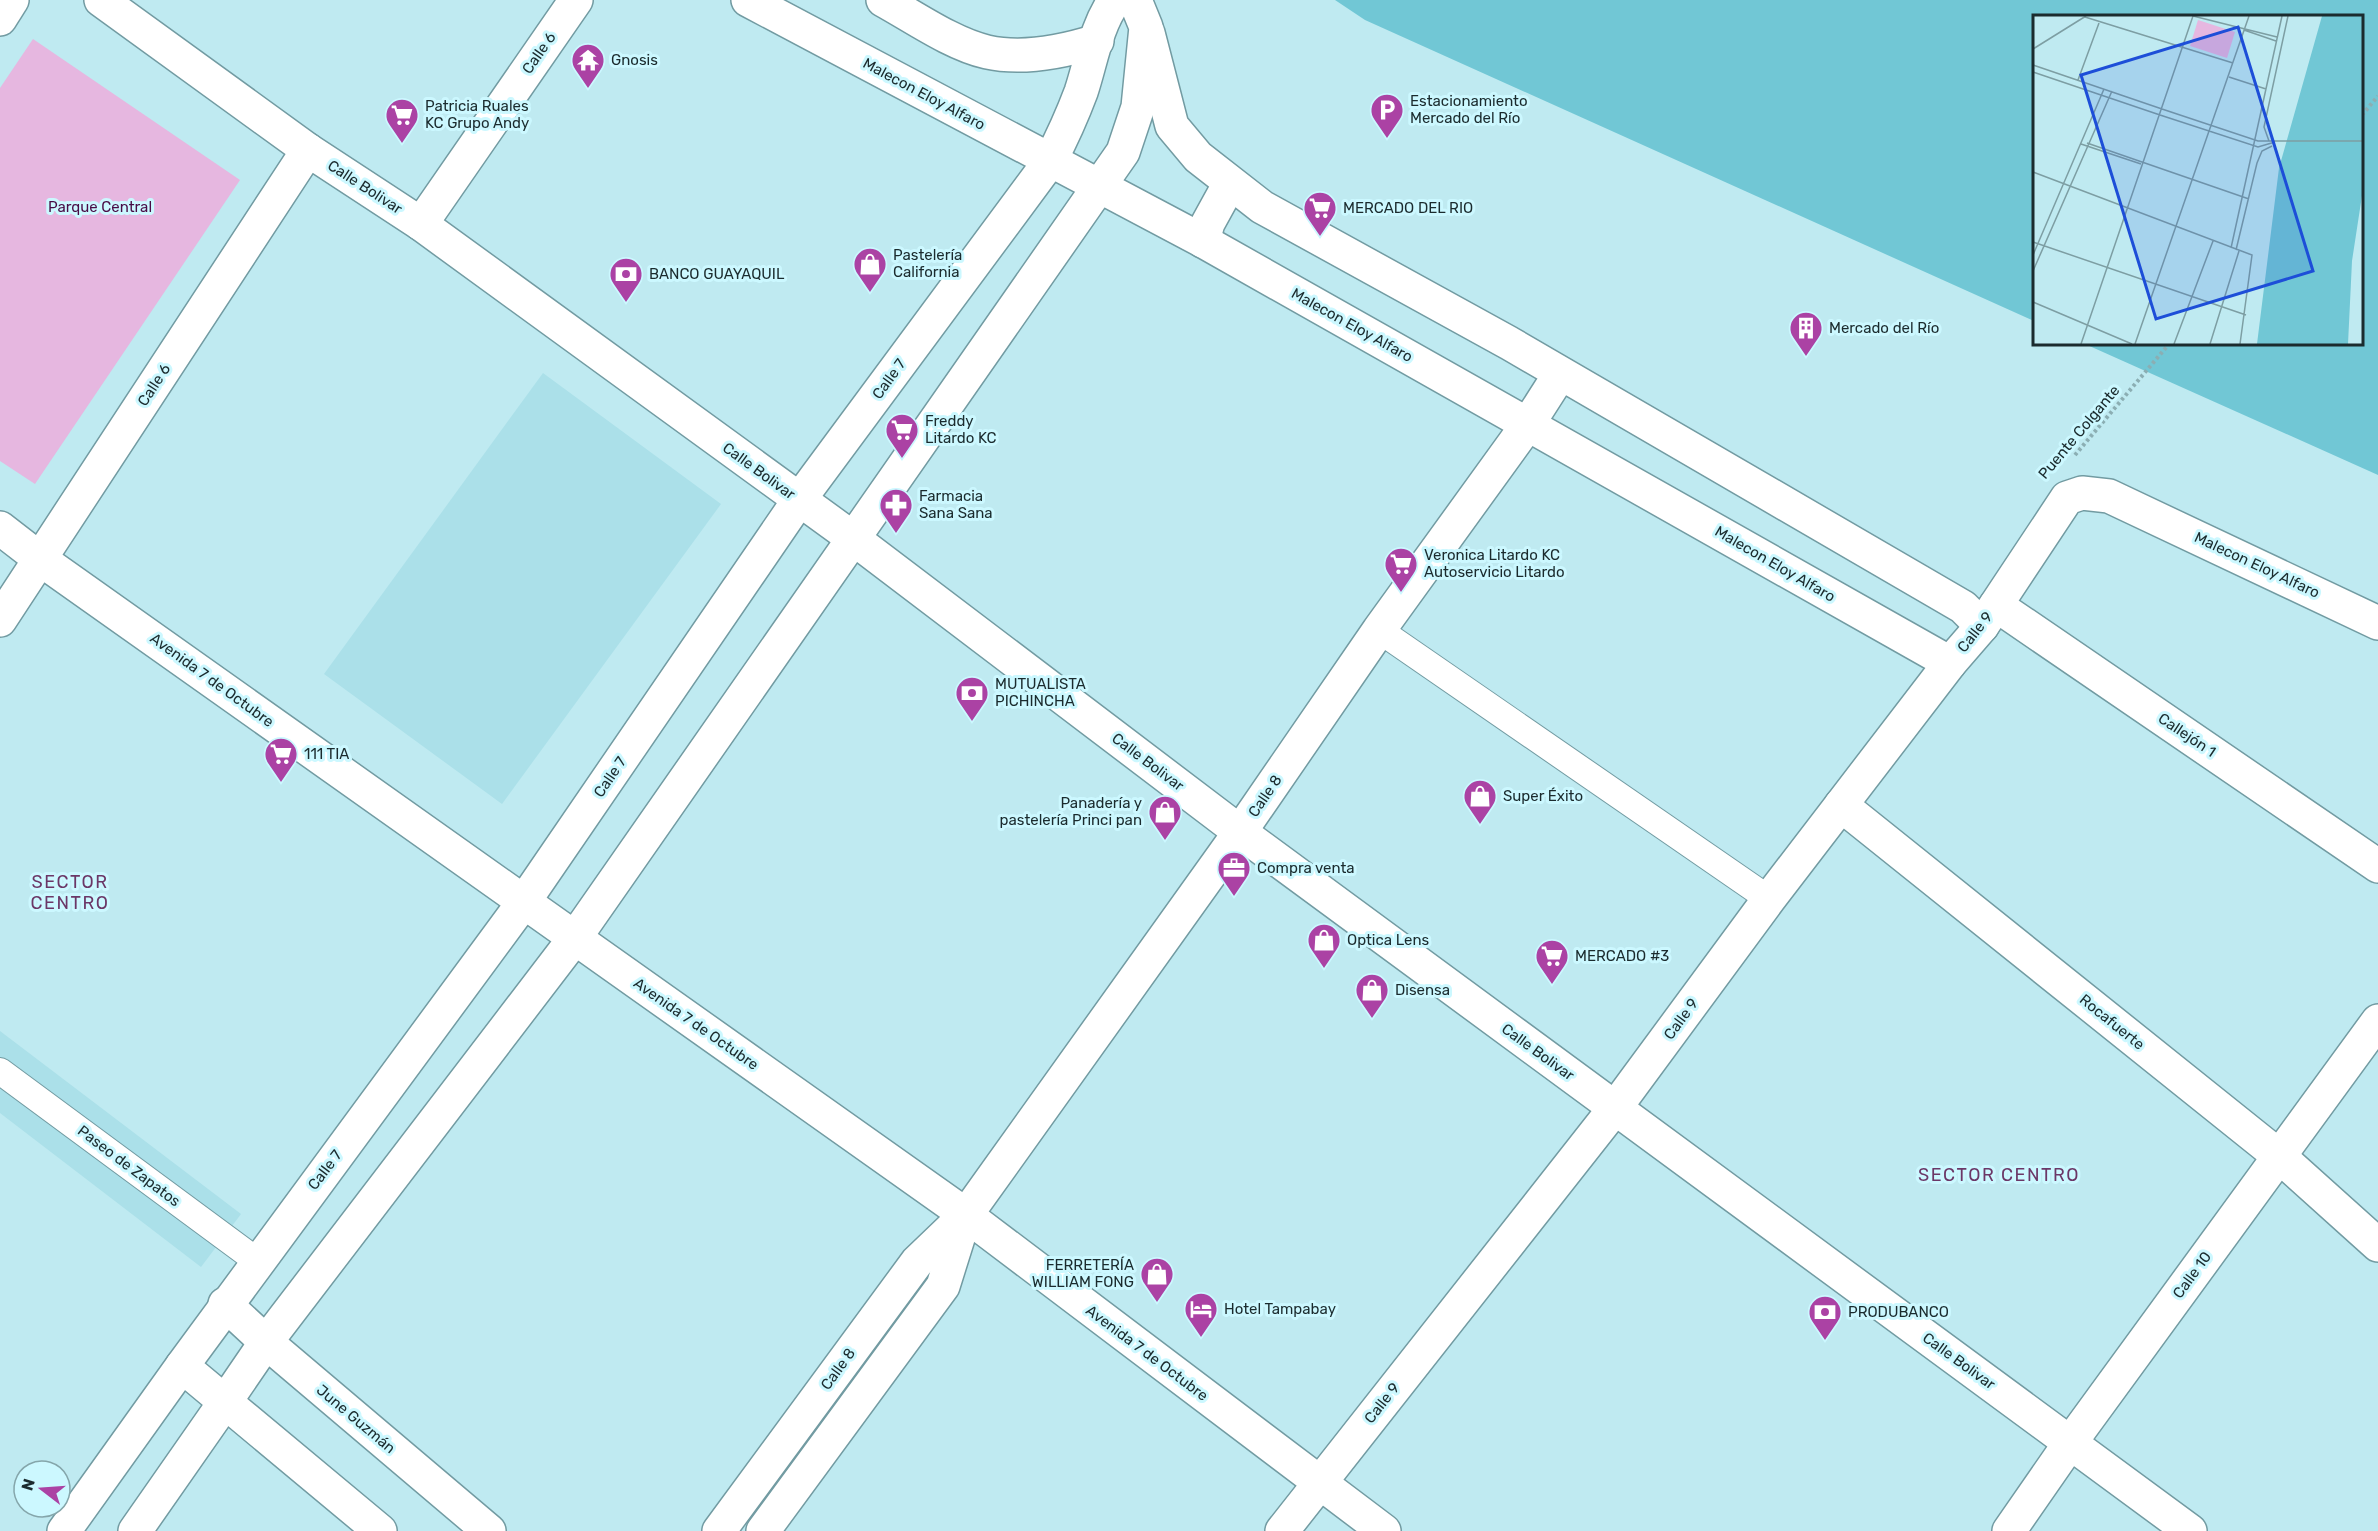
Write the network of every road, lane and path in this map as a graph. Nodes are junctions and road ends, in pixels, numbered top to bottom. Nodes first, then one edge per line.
1 (12, 0) edge
2 (101, 0) edge
3 (576, 0) edge
4 (747, 0) edge
5 (883, 0) edge
6 (1115, 0) edge
7 (1141, 13) edge
8 (0, 18) edge
9 (1097, 41) junction
10 (2378, 96) edge
11 (2363, 113) edge
12 (308, 150) junction
13 (1050, 161) junction
14 (1230, 183) junction
15 (1100, 185) junction
16 (421, 224) junction
17 (1203, 241) junction
18 (2168, 345) edge
19 (1560, 374) junction
20 (1528, 424) junction
21 (2069, 463) dead end
22 (2067, 498) joint
23 (799, 500) junction
24 (0, 528) edge
25 (854, 539) junction
26 (40, 559) junction
27 (1989, 615) junction
28 (0, 620) edge
29 (2378, 623) edge
30 (1379, 630) junction
31 (1950, 663) junction
32 (1841, 805) junction
33 (1240, 832) junction
34 (2378, 866) edge
35 (1769, 899) junction
36 (523, 903) junction
37 (574, 939) junction
38 (2378, 1021) edge
39 (0, 1071) edge
40 (1615, 1108) junction
41 (2278, 1156) junction
42 (966, 1215) junction
43 (2378, 1245) edge
44 (257, 1261) junction
45 (225, 1304) junction
46 (266, 1342) junction
47 (182, 1366) junction
48 (225, 1402) junction
49 (2070, 1443) junction
50 (1320, 1482) junction
51 (64, 1531) edge
52 (135, 1531) edge
53 (380, 1531) edge
54 (489, 1531) edge
55 (719, 1531) edge
56 (763, 1531) edge
57 (1282, 1531) edge
58 (1384, 1531) edge
59 (2009, 1531) edge
60 (2190, 1531) edge

1 - 8 street
2 - 12 street, Calle Bolivar
3 - 16 street, Calle 6
4 - 13 street, Malecon Eloy Alfaro
5 - 9 street
6 - 9 street, Calle 7
7 - 14 street
7 - 15 street
9 - 13 street, Calle 7
10 - 11 path
12 - 16 street, Calle Bolivar
12 - 26 street, Calle 6
13 - 15 street, Malecon Eloy Alfaro
13 - 23 street, Calle 7
14 - 17 street
14 - 19 street
15 - 17 street, Malecon Eloy Alfaro
15 - 25 street
16 - 23 street, Calle Bolivar
17 - 20 street, Malecon Eloy Alfaro
18 - 21 path, Puente Colgante
19 - 20 street, Calle 8
19 - 27 street
20 - 30 street, Calle 8
20 - 31 street, Malecon Eloy Alfaro
22 - 27 street, Calle 9
22 - 29 street, Malecon Eloy Alfaro
23 - 25 street, Calle Bolivar
23 - 36 street, Calle 7
24 - 26 street, Avenida 7 de Octubre
25 - 33 street, Calle Bolivar
25 - 37 street
26 - 28 street, Calle 6
26 - 36 street, Avenida 7 de Octubre
27 - 31 street, Calle 9
27 - 34 street, Callejón 1
30 - 33 street, Calle 8
30 - 35 street
31 - 32 street, Calle 9
32 - 35 street, Calle 9
32 - 41 street, Rocafuerte
33 - 40 street, Calle Bolivar
33 - 42 street, Calle 8
35 - 40 street, Calle 9
36 - 37 street, Avenida 7 de Octubre
36 - 44 street, Calle 7
37 - 42 street, Avenida 7 de Octubre
37 - 46 street
38 - 41 street, Calle 10
39 - 44 street, Paseo de Zapatos
40 - 49 street, Calle Bolivar
40 - 50 street, Calle 9
41 - 43 street, Rocafuerte
41 - 49 street, Calle 10
42 - 50 street, Avenida 7 de Octubre
42 - 55 street, Calle 8
42 - 56 street, Calle 8
44 - 45 street, Calle 7
45 - 46 street, June Guzmán
45 - 47 street, Calle 7
46 - 48 street
46 - 54 street, June Guzmán
47 - 48 street
47 - 51 street, Calle 7
48 - 52 street
48 - 53 street
49 - 59 street, Calle 10
49 - 60 street, Calle Bolivar
50 - 57 street, Calle 9
50 - 58 street, Avenida 7 de Octubre

